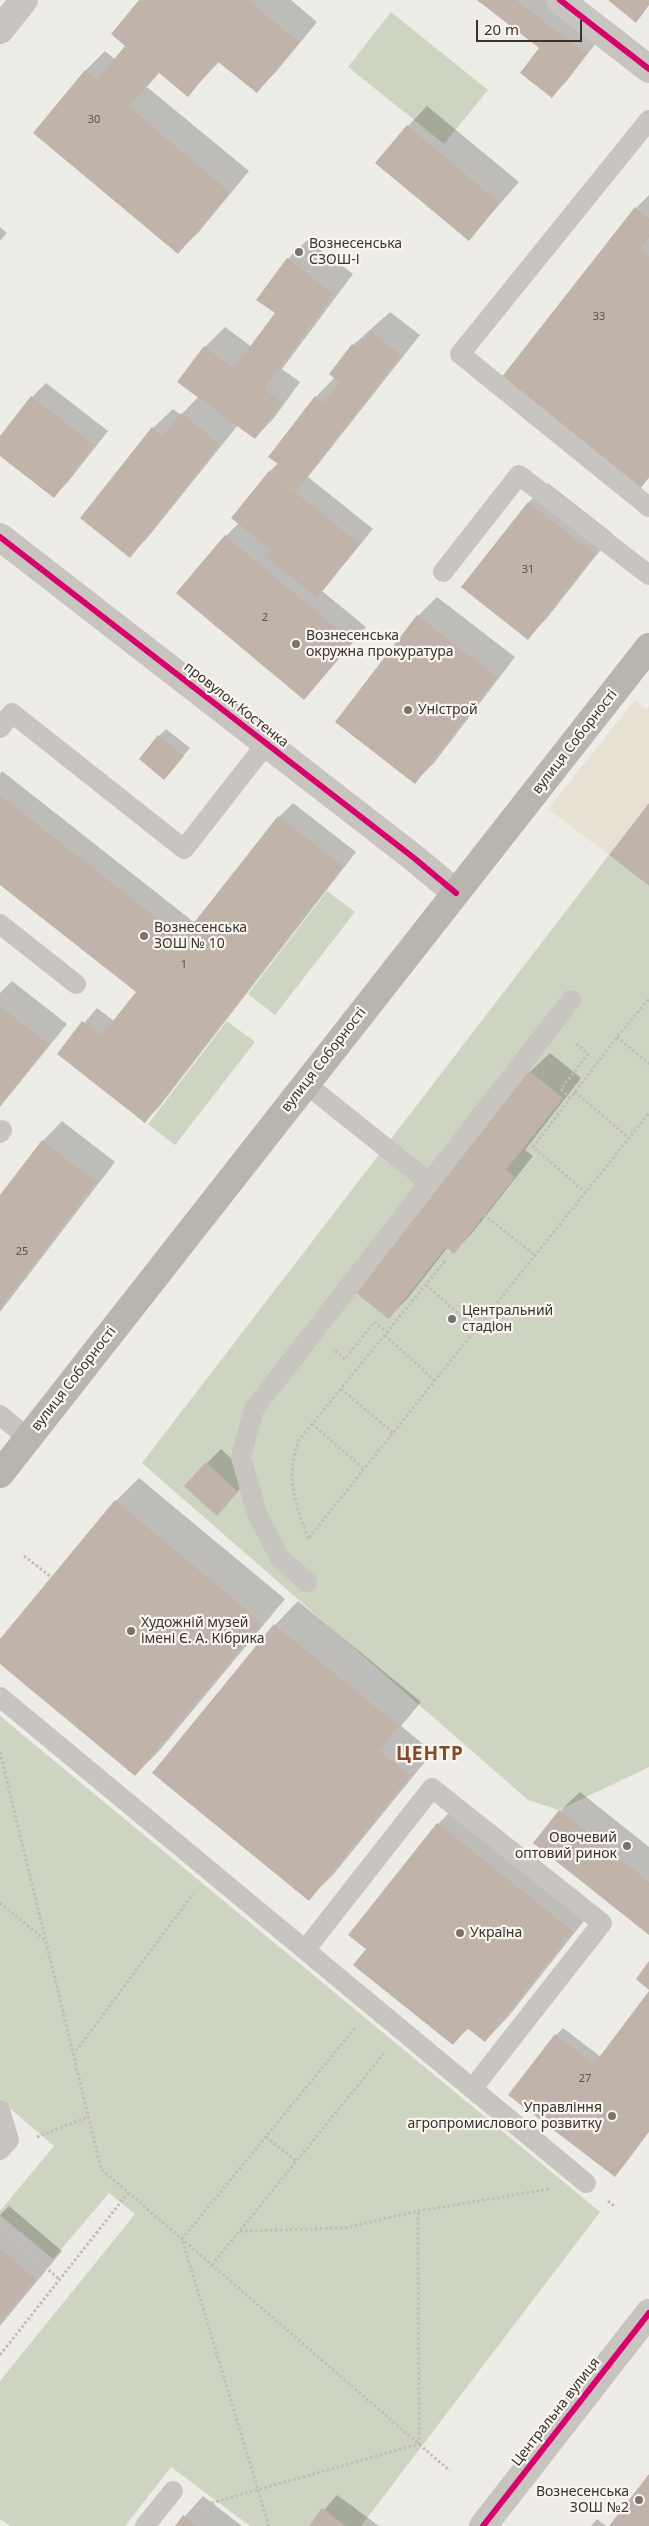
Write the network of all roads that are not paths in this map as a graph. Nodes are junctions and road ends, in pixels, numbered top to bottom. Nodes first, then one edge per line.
1 (24, 0) edge
2 (569, 3) edge
3 (0, 30) edge
4 (649, 69) edge
5 (649, 120) edge
6 (649, 507) edge
7 (0, 537) edge
8 (443, 572) dead end
9 (649, 575) edge
10 (649, 647) edge
11 (0, 728) edge
12 (266, 744) junction
13 (456, 893) junction
14 (0, 924) edge
15 (76, 984) dead end
16 (571, 1000) dead end
17 (306, 1084) junction
18 (430, 1183) junction
19 (0, 1415) edge
20 (28, 1438) junction
21 (0, 1474) edge
22 (307, 1582) dead end
23 (0, 1697) edge
24 (305, 1950) junction
25 (472, 2089) junction
26 (0, 2110) edge
27 (0, 2150) edge
28 (586, 2183) road end
29 (649, 2313) edge
30 (173, 2490) road end
31 (145, 2526) edge
32 (483, 2526) edge

1 - 3 street
2 - 4 street
5 - 6 lane
7 - 12 street, провулок Костенка
8 - 9 lane
10 - 13 main road, вулиця Соборності
11 - 12 lane
12 - 13 street, провулок Костенка
13 - 17 main road, вулиця Соборності
14 - 15 lane
16 - 18 lane
17 - 18 lane
17 - 20 main road, вулиця Соборності
18 - 22 lane
19 - 20 lane
20 - 21 main road, вулиця Соборності
23 - 24 lane
24 - 25 lane
24 - 25 lane
25 - 28 lane
26 - 27 lane
29 - 32 street, Центральна вулиця
30 - 31 lane

